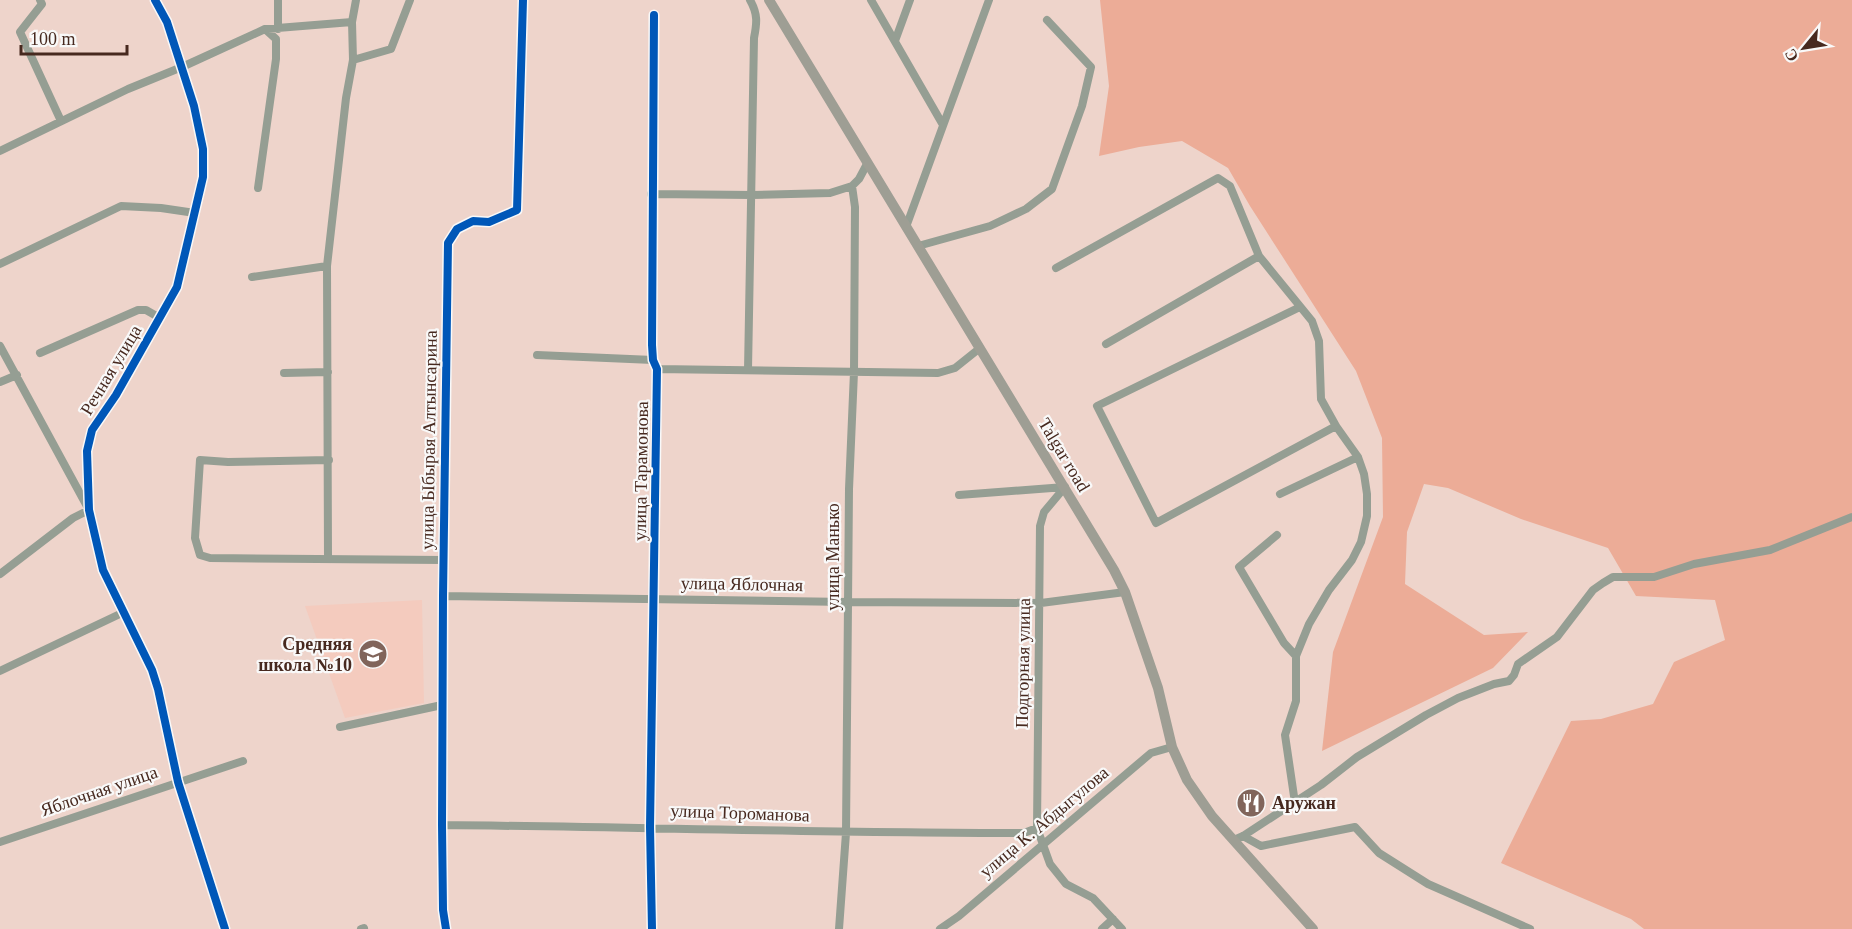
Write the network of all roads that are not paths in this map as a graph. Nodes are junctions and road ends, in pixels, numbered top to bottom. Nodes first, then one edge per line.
1 (40, 0) edge
2 (154, 0) edge
3 (278, 0) edge
4 (356, 0) edge
5 (410, 0) edge
6 (523, 0) edge
7 (750, 0) edge
8 (769, 0) edge
9 (871, 0) edge
10 (910, 0) edge
11 (989, 0) edge
12 (654, 15) dead end
13 (1047, 20) dead end
14 (352, 22) junction
15 (278, 28) junction
16 (265, 29) junction
17 (895, 41) junction
18 (353, 60) junction
19 (182, 67) junction
20 (61, 121) junction
21 (943, 125) junction
22 (0, 151) edge
23 (867, 164) junction
24 (852, 186) junction
25 (258, 188) dead end
26 (651, 194) junction
27 (752, 195) junction
28 (195, 213) junction
29 (906, 227) junction
30 (918, 246) junction
31 (1259, 256) junction
32 (0, 264) edge
33 (327, 266) junction
34 (1056, 268) dead end
35 (252, 277) dead end
36 (1300, 307) junction
37 (160, 318) junction
38 (1106, 344) dead end
39 (0, 346) edge
40 (980, 348) junction
41 (40, 353) dead end
42 (537, 355) dead end
43 (655, 364) junction
44 (747, 370) junction
45 (328, 372) junction
46 (854, 372) junction
47 (284, 373) dead end
48 (17, 375) junction
49 (0, 382) edge
50 (1336, 426) junction
51 (1358, 457) junction
52 (329, 460) junction
53 (1065, 487) junction
54 (1280, 494) dead end
55 (959, 495) dead end
56 (89, 510) junction
57 (1852, 517) edge
58 (1277, 535) dead end
59 (328, 559) junction
60 (443, 560) junction
61 (0, 574) edge
62 (1125, 592) junction
63 (443, 596) junction
64 (654, 599) junction
65 (849, 602) junction
66 (1041, 603) junction
67 (122, 613) junction
68 (1296, 656) junction
69 (0, 671) edge
70 (442, 705) junction
71 (340, 727) dead end
72 (1172, 747) junction
73 (243, 761) dead end
74 (178, 782) junction
75 (1295, 803) junction
76 (442, 825) junction
77 (650, 827) junction
78 (1037, 828) junction
79 (846, 833) junction
80 (1238, 838) junction
81 (0, 842) edge
82 (1042, 846) junction
83 (1113, 919) junction
84 (225, 929) edge
85 (446, 929) edge
86 (652, 929) edge
87 (839, 929) edge
88 (940, 929) edge
89 (1102, 929) edge
90 (1122, 929) edge
91 (1313, 929) edge
92 (1530, 929) edge

1 - 20 street
2 - 19 street, Речная улица
3 - 15 street
4 - 14 street
5 - 18 street
6 - 60 street, улица Ыбырая Алтынсарина
7 - 27 street
8 - 23 main road, Talgar road
9 - 17 street
10 - 17 street
11 - 21 street
12 - 26 street, улица Тарамонова
13 - 30 street
14 - 15 street
14 - 18 street
15 - 16 street
16 - 19 street
16 - 25 street
17 - 21 street
18 - 33 street
19 - 20 street
19 - 28 street, Речная улица
20 - 22 street
21 - 29 street
23 - 24 street
23 - 29 main road, Talgar road
24 - 27 street
24 - 46 street, улица Манько
26 - 27 street
26 - 43 street, улица Тарамонова
27 - 44 street
28 - 32 street
28 - 37 street, Речная улица
29 - 30 main road, Talgar road
30 - 40 main road, Talgar road
31 - 34 street
31 - 36 street
31 - 38 street
33 - 35 street
33 - 45 street
36 - 50 street
36 - 50 street
37 - 41 street
37 - 56 street, Речная улица
39 - 48 street
40 - 46 street
40 - 53 main road, Talgar road
42 - 43 street
43 - 44 street
43 - 64 street, улица Тарамонова
44 - 46 street
45 - 47 street
45 - 52 street
46 - 65 street, улица Манько
48 - 49 street
48 - 56 street
50 - 51 street
51 - 54 street
51 - 68 street
52 - 59 street
52 - 59 street
53 - 55 street
53 - 62 main road, Talgar road
53 - 66 street, Подгорная улица
56 - 61 street
56 - 67 street, Речная улица
57 - 75 street
58 - 68 street
59 - 60 street
60 - 63 street, улица Ыбырая Алтынсарина
62 - 66 street, улица Яблочная
62 - 72 main road, Talgar road
63 - 64 street, улица Яблочная
63 - 70 street, улица Ыбырая Алтынсарина
64 - 65 street, улица Яблочная
64 - 77 street, улица Тарамонова
65 - 66 street, улица Яблочная
65 - 79 street, улица Манько
66 - 78 street, Подгорная улица
67 - 69 street
67 - 74 street, Речная улица
68 - 75 street
70 - 71 street
70 - 76 street, улица Ыбырая Алтынсарина
72 - 80 main road, Talgar road
72 - 82 street, улица К. Абдыгулова
73 - 74 street, Яблочная улица
74 - 81 street, Яблочная улица
74 - 84 street, Речная улица
75 - 80 street
76 - 77 street, улица Тороманова
76 - 85 street, улица Ыбырая Алтынсарина
77 - 79 street, улица Тороманова
77 - 86 street, улица Тарамонова
78 - 79 street, улица Тороманова
78 - 82 street, Подгорная улица
79 - 87 street, улица Манько
80 - 91 main road, Talgar road
80 - 92 street
82 - 83 street, Подгорная улица
82 - 88 street, улица К. Абдыгулова
83 - 89 street
83 - 90 street, Подгорная улица

